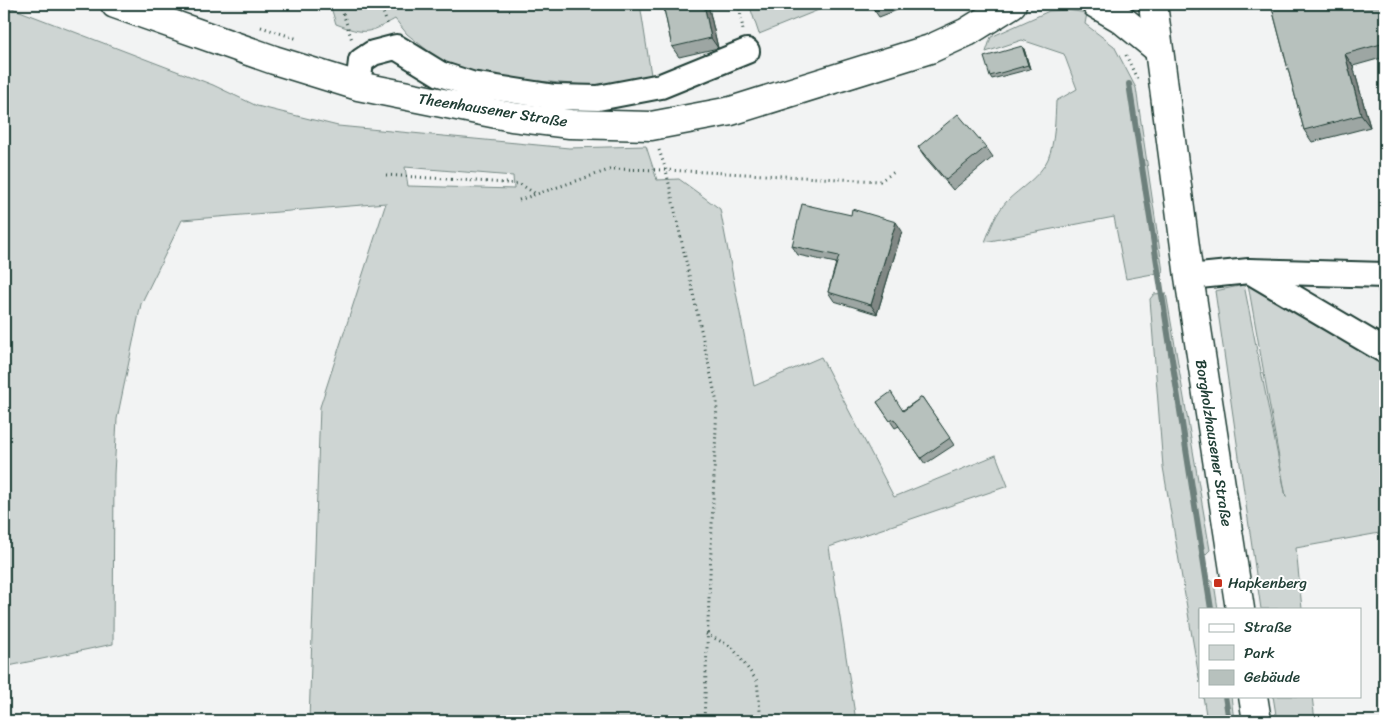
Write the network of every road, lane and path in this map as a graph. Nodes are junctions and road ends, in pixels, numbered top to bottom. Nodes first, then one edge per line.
1 (115, 4) edge
2 (340, 4) edge
3 (1012, 4) edge
4 (1096, 4) edge
5 (1153, 4) edge
6 (258, 26) dead end
7 (348, 32) dead end
8 (305, 42) dead end
9 (1158, 49) junction
10 (747, 51) dead end
11 (358, 86) junction
12 (650, 126) junction
13 (666, 170) junction
14 (896, 171) dead end
15 (386, 174) dead end
16 (536, 194) junction
17 (519, 200) dead end
18 (1249, 271) junction
19 (1385, 275) edge
20 (1189, 277) junction
21 (1385, 352) edge
22 (1240, 608) edge
23 (706, 634) junction
24 (1254, 698) edge
25 (704, 721) edge
26 (761, 721) edge
27 (1257, 721) edge

1 - 11 main road, Theenhausener Straße
2 - 7 path
3 - 12 main road, Theenhausener Straße
4 - 9 main road
5 - 9 main road, Borgholzhausener Straße
6 - 8 path
9 - 20 main road, Borgholzhausener Straße
10 - 11 street
11 - 12 main road, Theenhausener Straße
12 - 13 path
13 - 14 path
13 - 16 path
13 - 23 path
15 - 16 path
16 - 17 path
18 - 19 street
18 - 20 street
18 - 21 street
20 - 22 main road, Borgholzhausener Straße
23 - 25 path
23 - 26 path
24 - 27 main road

